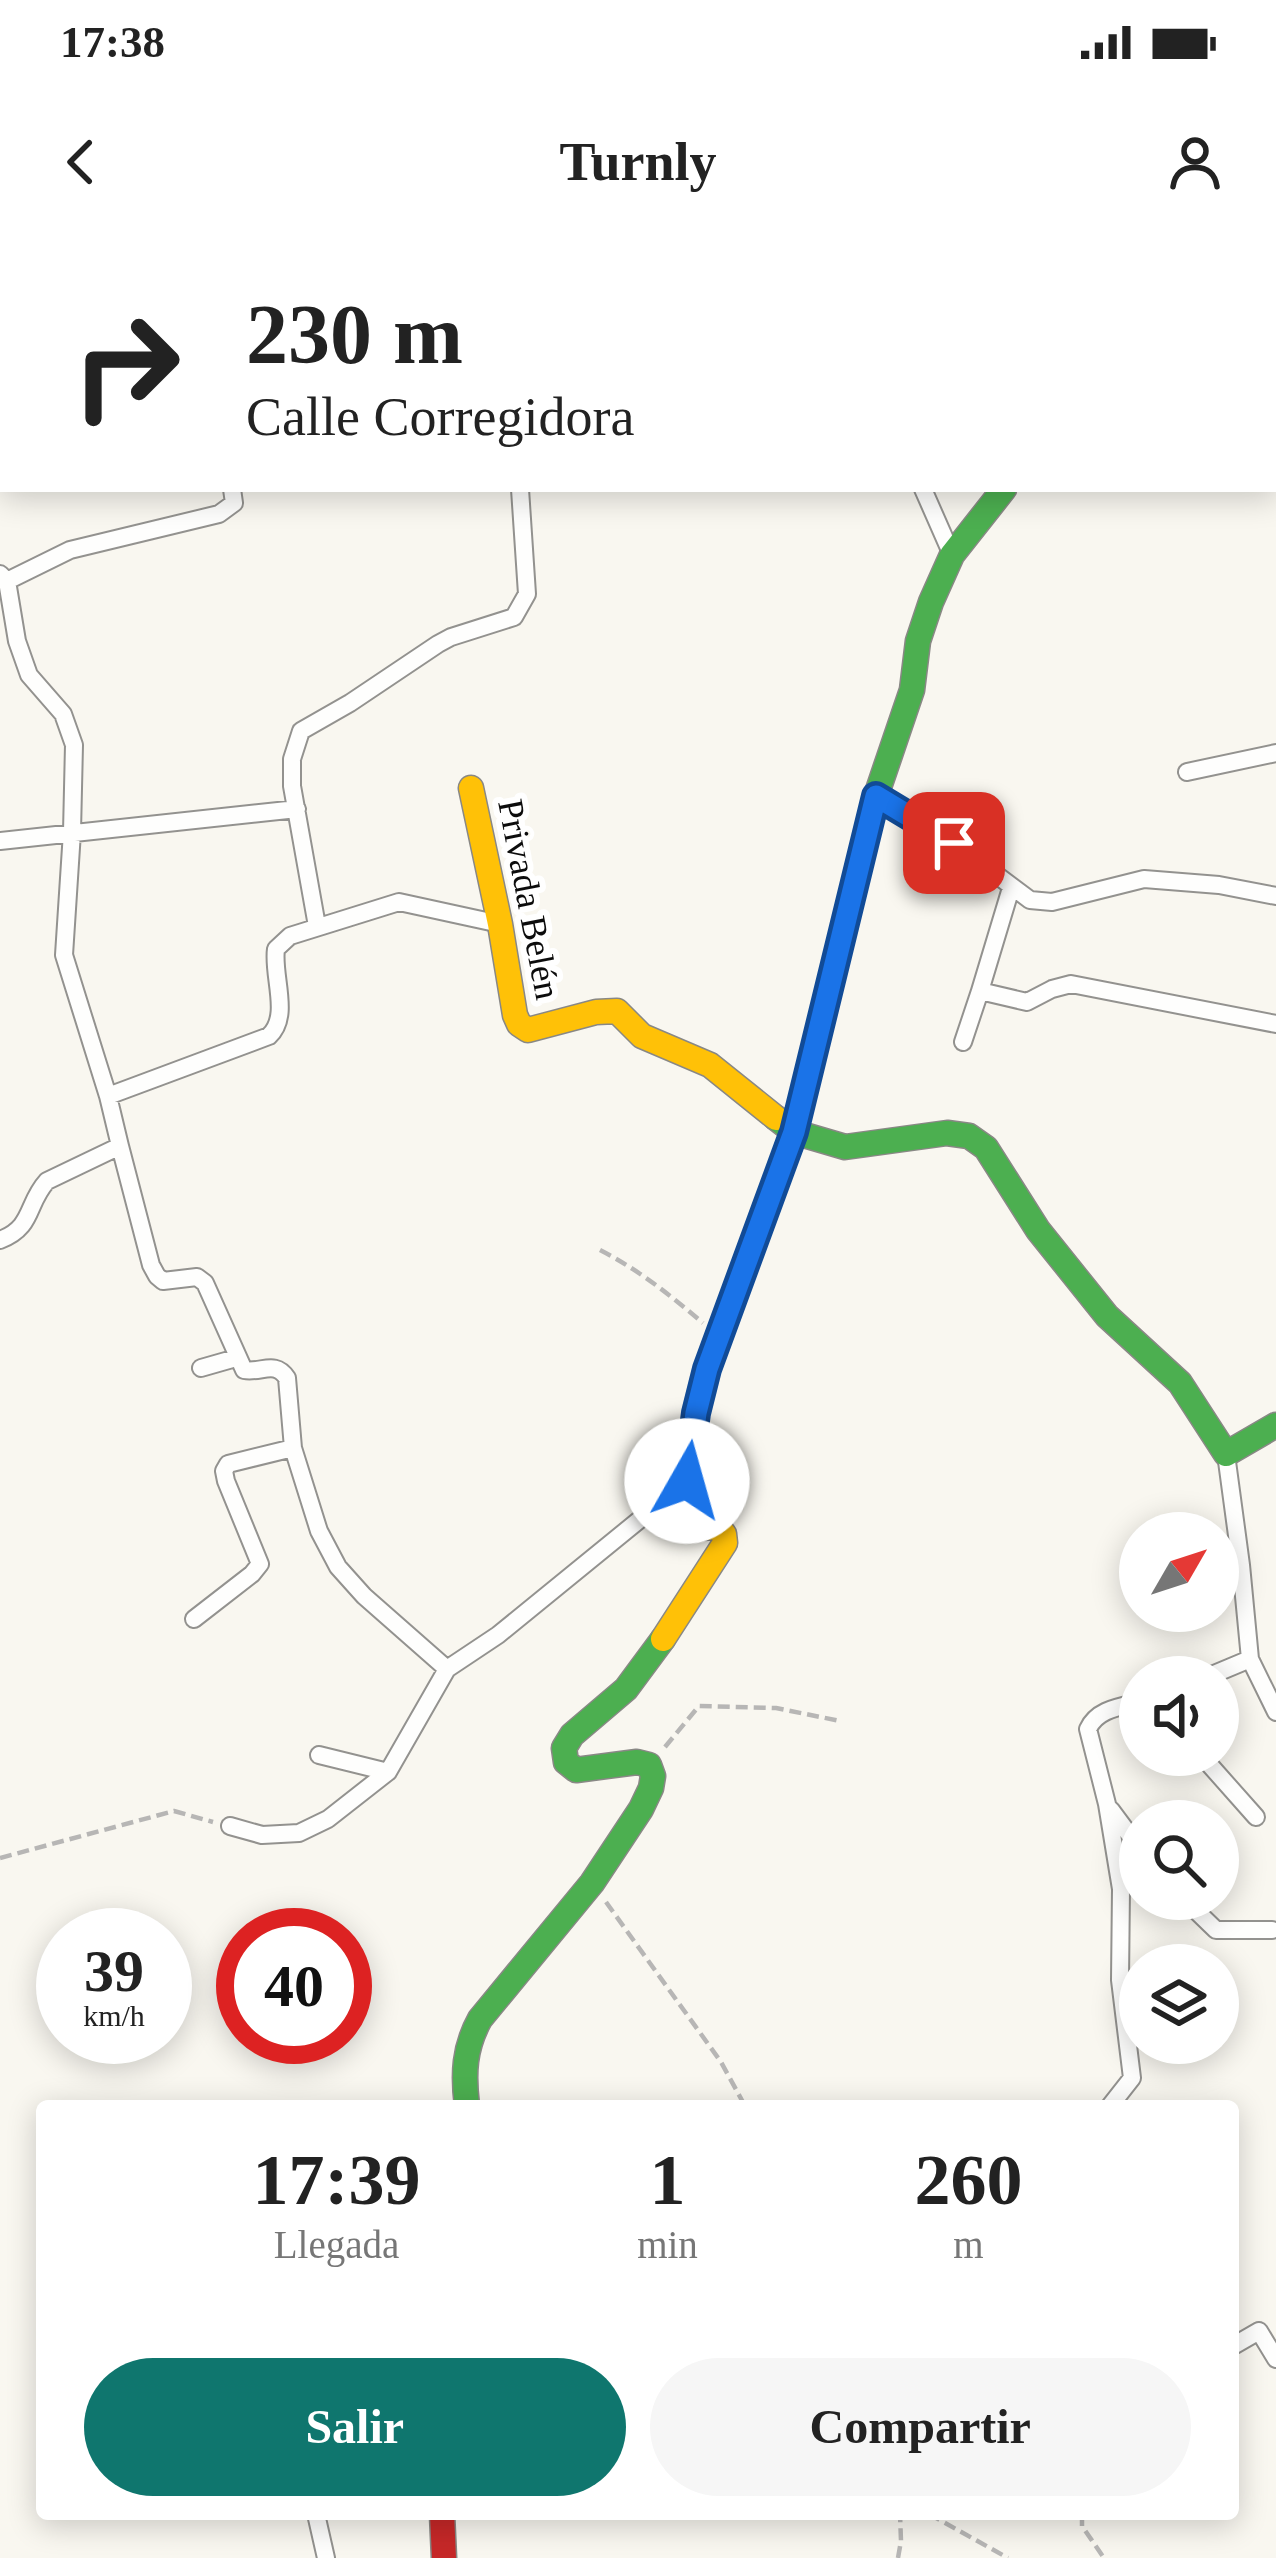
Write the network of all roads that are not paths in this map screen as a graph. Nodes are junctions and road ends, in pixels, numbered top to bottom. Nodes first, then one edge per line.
1 (232, 492) edge
2 (520, 492) edge
3 (924, 492) edge
4 (1002, 492) edge
5 (952, 555) junction
6 (3, 578) edge
7 (1276, 753) edge
8 (1187, 772) dead end
9 (471, 788) dead end
10 (876, 796) junction
11 (297, 809) junction
12 (72, 832) junction
13 (0, 842) edge
14 (1011, 889) junction
15 (1276, 896) edge
16 (500, 924) junction
17 (316, 926) junction
18 (980, 991) junction
19 (1276, 1024) edge
20 (963, 1042) dead end
21 (108, 1096) junction
22 (794, 1132) junction
23 (120, 1146) junction
24 (0, 1240) edge
25 (236, 1358) junction
26 (201, 1367) dead end
27 (1276, 1425) edge
28 (293, 1448) junction
29 (1226, 1454) junction
30 (687, 1481) junction
31 (194, 1619) dead end
32 (1250, 1659) junction
33 (1239, 1664) edge
34 (447, 1669) junction
35 (1119, 1709) edge
36 (1276, 1712) edge
37 (319, 1755) dead end
38 (388, 1772) junction
39 (1220, 1776) edge
40 (1107, 1804) junction
41 (1256, 1817) dead end
42 (1119, 1820) edge
43 (230, 1826) road end
44 (1206, 1920) edge
45 (1272, 1930) dead end
46 (466, 2100) edge
47 (1114, 2100) edge
48 (1239, 2342) edge
49 (1276, 2359) edge
50 (317, 2520) edge
51 (442, 2520) edge
52 (326, 2558) edge
53 (444, 2558) edge

1 - 6 street
2 - 11 street
3 - 5 street
4 - 5 street
5 - 10 street
6 - 12 street
7 - 8 street
9 - 16 street, Privada Belén
10 - 14 street
10 - 22 street
11 - 12 street
11 - 17 street
12 - 13 street
12 - 21 street
14 - 15 street
14 - 18 street
16 - 17 street
16 - 22 street, Privada Belén
17 - 21 street
18 - 19 street
18 - 20 street
21 - 23 street
22 - 29 street
22 - 30 street
23 - 24 street
23 - 25 street
25 - 26 street
25 - 28 street
27 - 29 street
28 - 31 street
28 - 34 street
29 - 32 street
30 - 34 street
30 - 46 street
32 - 33 street
32 - 36 street
34 - 38 street
35 - 40 street
37 - 38 street
38 - 43 street
39 - 41 street
40 - 42 street
40 - 47 street
44 - 45 street
48 - 49 street
50 - 52 street
51 - 53 street

